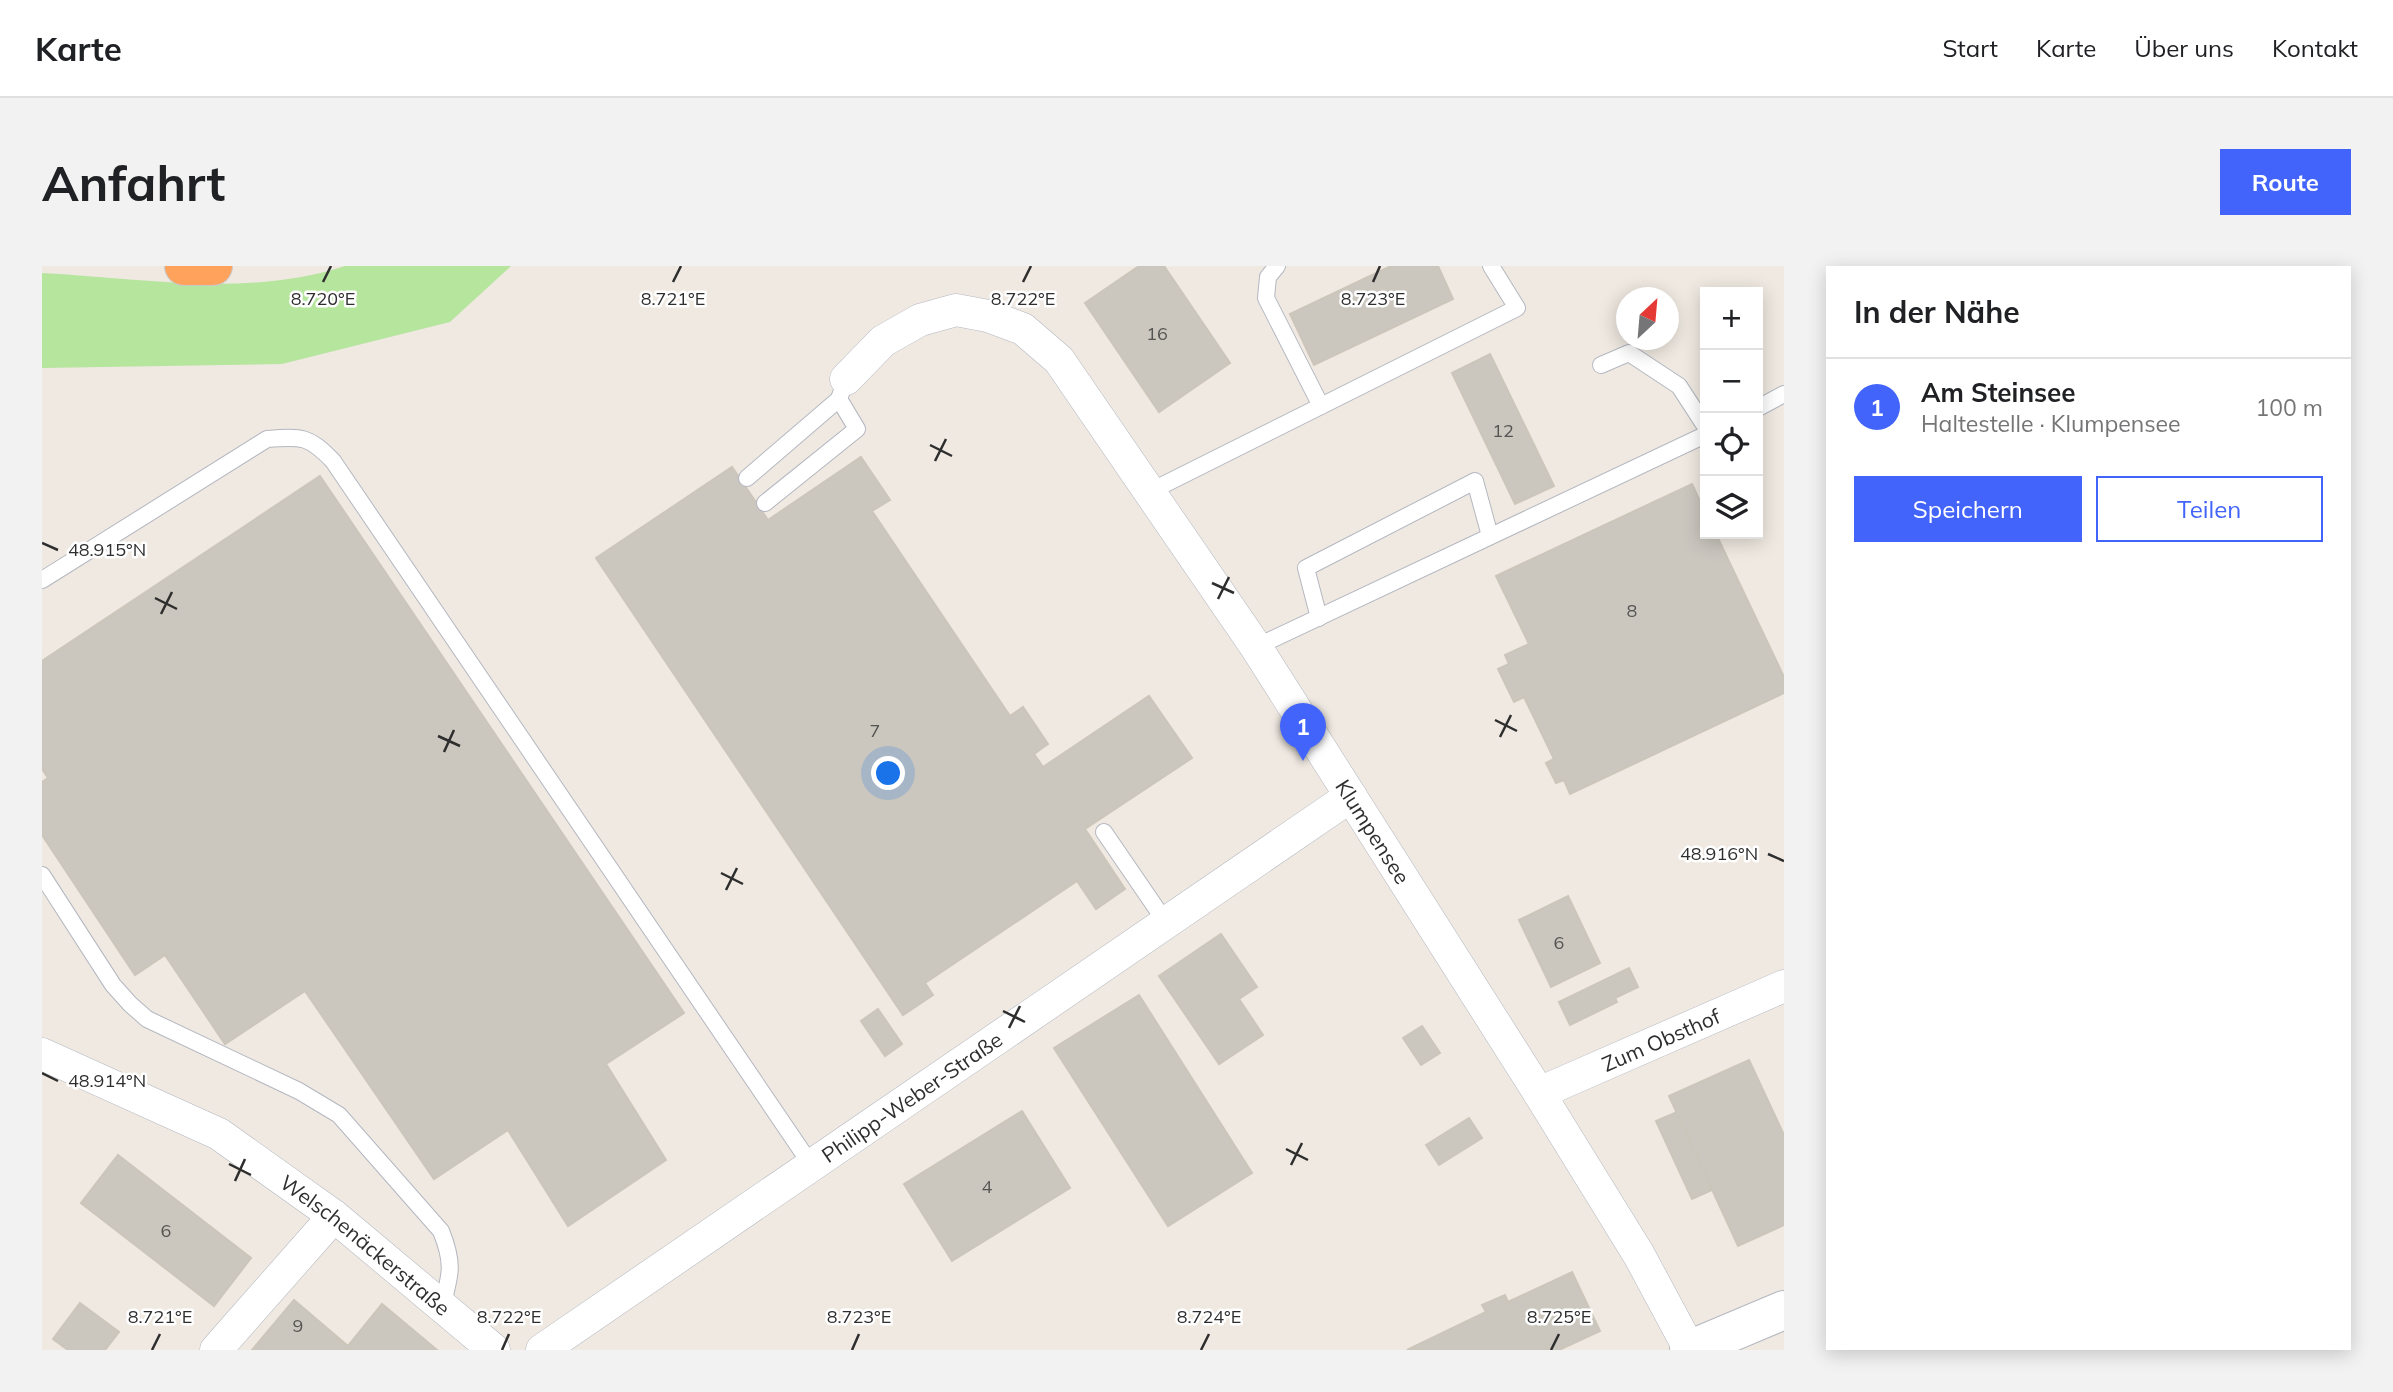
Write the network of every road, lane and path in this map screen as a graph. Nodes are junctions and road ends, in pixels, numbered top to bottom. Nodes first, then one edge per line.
1 (184, 266) edge
2 (213, 266) edge
3 (1277, 266) edge
4 (1491, 266) edge
5 (1601, 365) dead end
6 (843, 389) junction
7 (1784, 394) edge
8 (1763, 405) edge
9 (1321, 406) junction
10 (1700, 418) edge
11 (1700, 437) edge
12 (747, 478) dead end
13 (1149, 492) junction
14 (765, 503) dead end
15 (1490, 536) junction
16 (42, 580) edge
17 (1319, 618) junction
18 (1256, 647) junction
19 (1351, 796) junction
20 (1104, 832) dead end
21 (42, 874) edge
22 (1167, 924) junction
23 (1784, 986) edge
24 (42, 1054) edge
25 (1539, 1093) junction
26 (812, 1166) junction
27 (334, 1216) junction
28 (442, 1306) junction
29 (1784, 1310) edge
30 (216, 1350) edge
31 (494, 1350) edge
32 (542, 1350) edge
33 (1690, 1350) edge

1 - 2 highway
3 - 9 lane
4 - 9 lane
5 - 10 lane
6 - 12 lane
6 - 13 street, Klumpensee
6 - 14 lane
7 - 8 lane
9 - 13 lane
11 - 15 lane
13 - 18 street, Klumpensee
15 - 17 lane
15 - 17 lane
16 - 26 lane
17 - 18 lane
18 - 19 street, Klumpensee
19 - 22 street, Philipp-Weber-Straße
19 - 25 street, Klumpensee
20 - 22 lane
21 - 28 lane
22 - 26 street, Philipp-Weber-Straße
23 - 25 street, Zum Obsthof
24 - 27 street, Welschenäckerstraße
25 - 33 street, Klumpensee
26 - 32 street, Philipp-Weber-Straße
27 - 28 street, Welschenäckerstraße
27 - 30 street
28 - 31 street, Welschenäckerstraße
29 - 33 street

